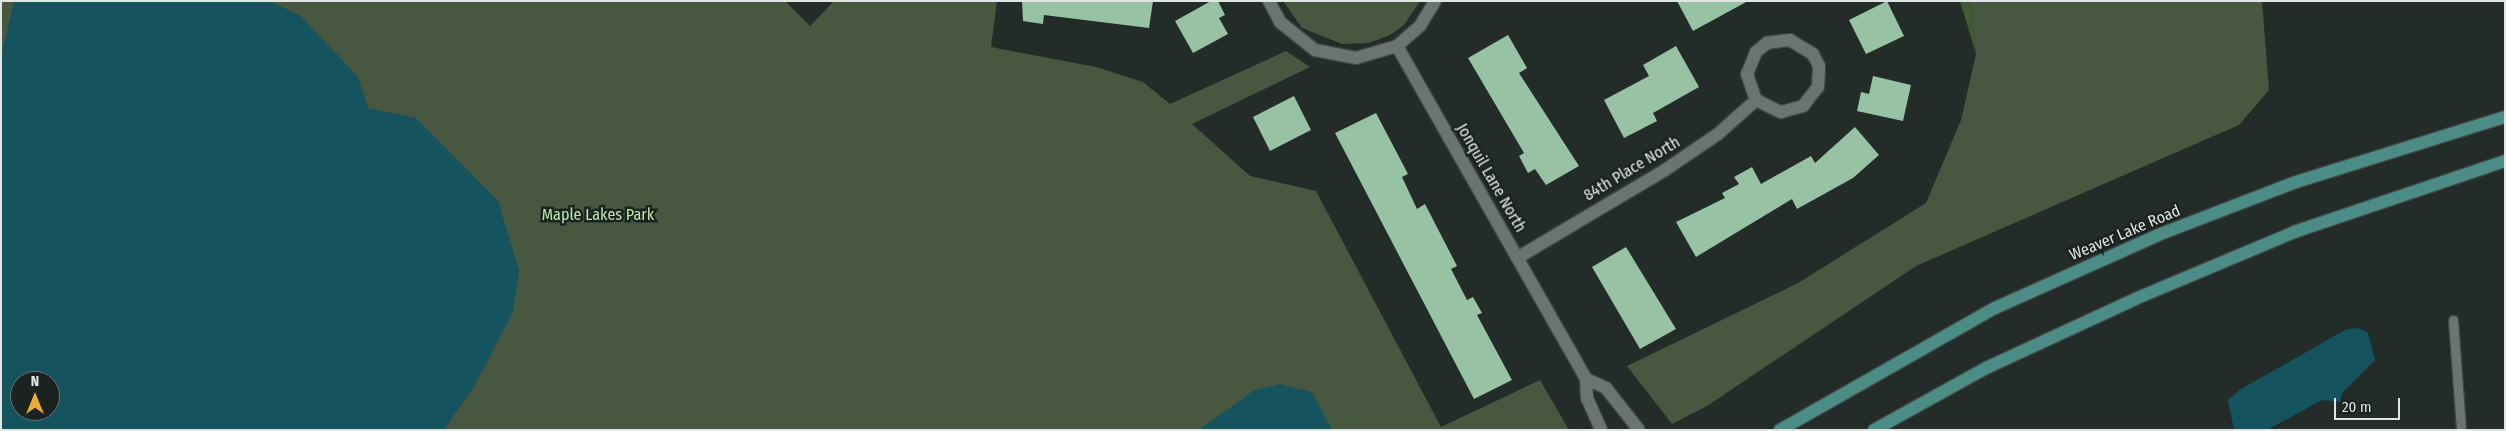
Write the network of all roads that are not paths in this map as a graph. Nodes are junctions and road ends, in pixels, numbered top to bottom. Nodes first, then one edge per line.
1 (1269, 1) edge
2 (1435, 1) edge
3 (1396, 46) junction
4 (1756, 100) junction
5 (2505, 117) edge
6 (2505, 161) edge
7 (1517, 258) junction
8 (2452, 320) dead end
9 (1586, 379) junction
10 (1601, 430) edge
11 (1639, 430) edge
12 (1780, 430) edge
13 (1874, 430) edge
14 (2462, 430) edge

1 - 3 street
2 - 3 street
3 - 7 street, Jonquil Lane North
4 - 4 street
4 - 7 street, 84th Place North
5 - 12 main road, Weaver Lake Road
6 - 13 main road
7 - 9 street, Jonquil Lane North
8 - 14 lane
9 - 10 street, Jonquil Lane North
9 - 11 street

